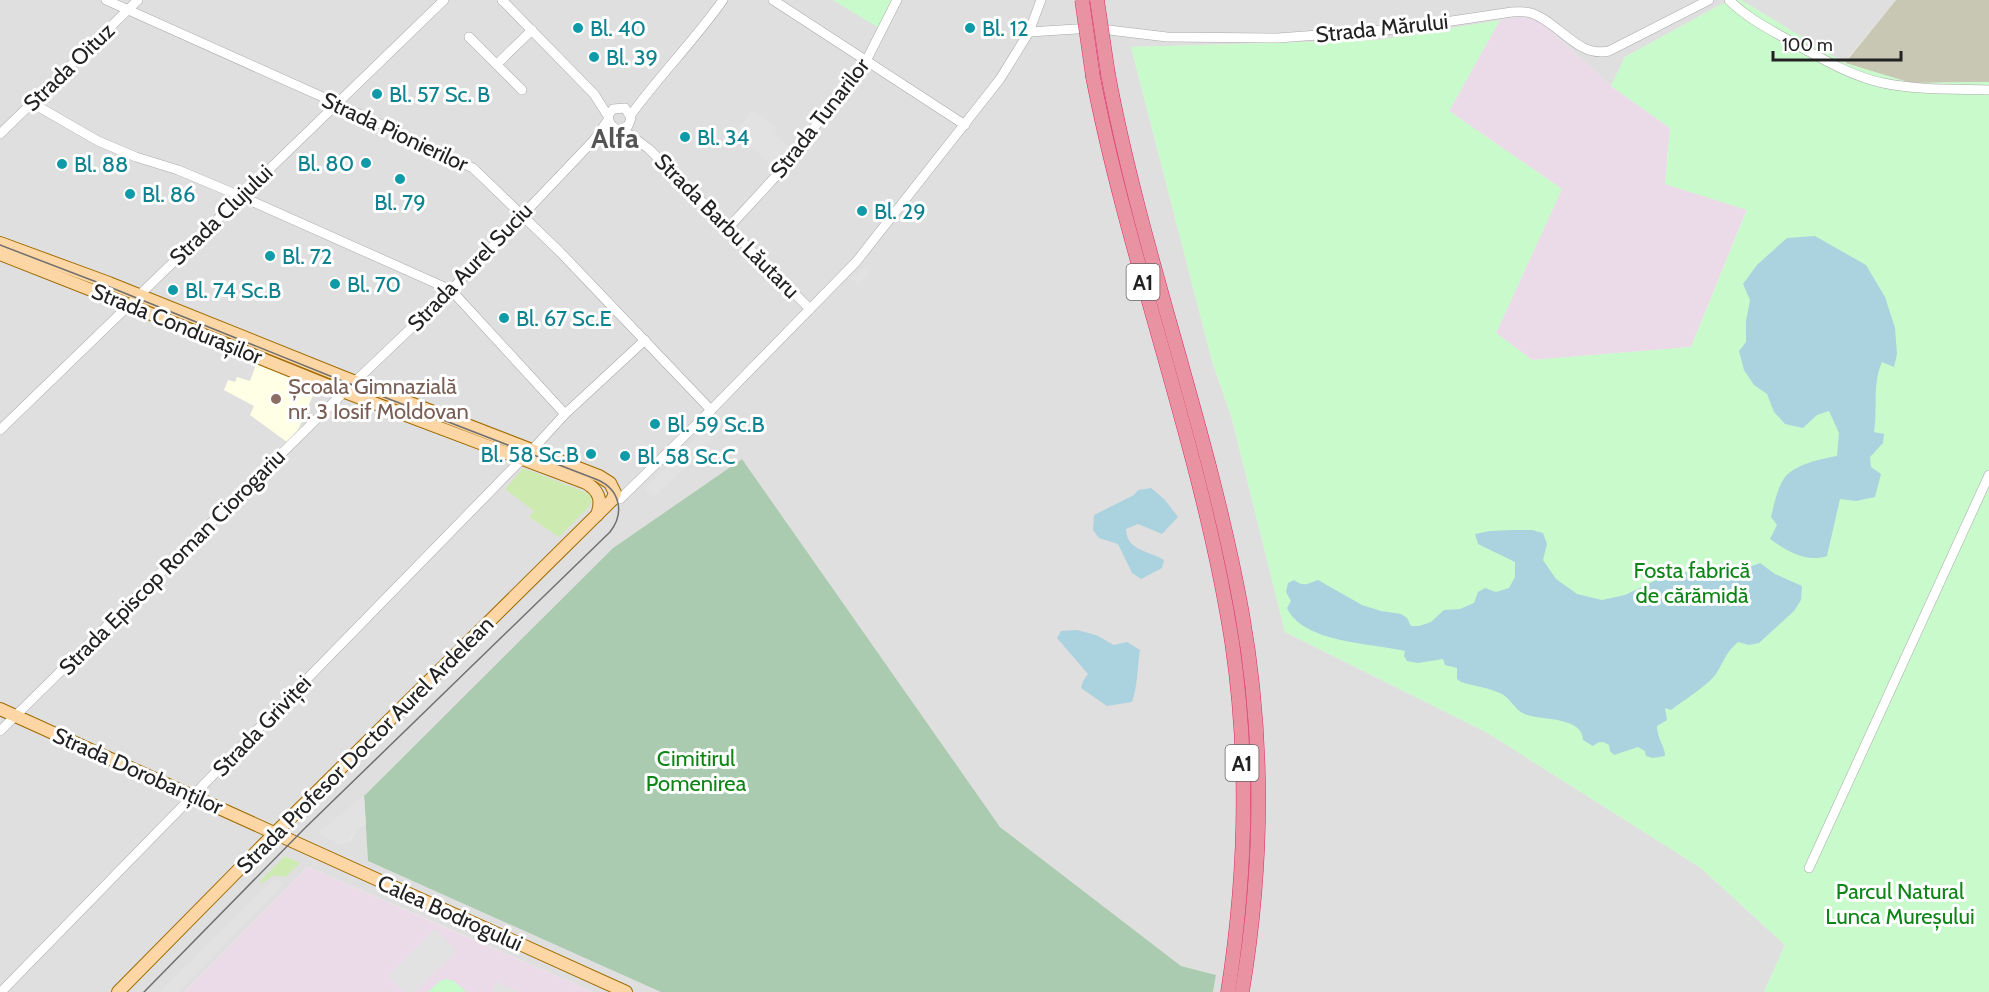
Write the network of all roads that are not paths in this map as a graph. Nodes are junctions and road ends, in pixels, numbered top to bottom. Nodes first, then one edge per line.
1 (106, 0) edge
2 (138, 0) edge
3 (444, 0) edge
4 (502, 0) edge
5 (723, 0) edge
6 (773, 0) edge
7 (897, 0) edge
8 (1041, 0) edge
9 (1082, 0) edge
10 (1097, 0) edge
11 (1709, 0) edge
12 (1729, 0) edge
13 (128, 10) junction
14 (532, 30) junction
15 (1029, 32) junction
16 (469, 37) dead end
17 (866, 61) junction
18 (497, 64) junction
19 (522, 90) dead end
20 (1989, 90) edge
21 (594, 94) junction
22 (646, 94) junction
23 (32, 103) junction
24 (336, 103) junction
25 (620, 107) junction
26 (608, 118) junction
27 (630, 118) junction
28 (965, 125) junction
29 (619, 129) junction
30 (0, 134) edge
31 (594, 140) junction
32 (643, 143) junction
33 (240, 196) junction
34 (522, 215) junction
35 (729, 227) junction
36 (0, 243) edge
37 (0, 254) edge
38 (451, 290) junction
39 (139, 295) junction
40 (129, 305) junction
41 (810, 309) junction
42 (645, 340) junction
43 (355, 381) junction
44 (344, 392) junction
45 (711, 410) junction
46 (565, 414) junction
47 (0, 430) edge
48 (532, 450) junction
49 (522, 459) junction
50 (1989, 475) edge
51 (610, 483) junction
52 (628, 491) junction
53 (614, 499) junction
54 (597, 515) junction
55 (0, 709) edge
56 (16, 716) junction
57 (0, 731) edge
58 (193, 796) junction
59 (275, 833) junction
60 (1809, 868) dead end
61 (1, 992) edge
62 (118, 992) edge
63 (626, 992) edge
64 (1228, 992) edge
65 (1242, 992) edge

1 - 13 street, Strada Pionierilor
2 - 13 street, Strada Oituz
3 - 24 street, Strada Clujului
4 - 14 street
5 - 22 street
6 - 17 street
7 - 17 street, Strada Tunarilor
8 - 15 street, Strada Profesor Doctor Aurel Ardelean
9 - 64 highway, A1, bridge
10 - 65 highway, A1, bridge
11 - 15 street, Strada Mărului
12 - 20 street
13 - 23 street, Strada Oituz
13 - 24 street, Strada Pionierilor
14 - 18 street
14 - 21 street
15 - 28 street, Strada Profesor Doctor Aurel Ardelean
16 - 18 street
17 - 28 street
17 - 35 street, Strada Tunarilor
18 - 19 street
21 - 25 street
21 - 26 street
22 - 25 street
22 - 27 street
23 - 30 street, Strada Oituz
23 - 33 street
24 - 33 street, Strada Clujului
24 - 34 street, Strada Pionierilor
25 - 26 street
25 - 27 street
26 - 29 street
26 - 31 street, Strada Aurel Suciu
27 - 29 street
27 - 32 street, Strada Barbu Lăutaru
28 - 41 street, Strada Profesor Doctor Aurel Ardelean
29 - 31 street, Strada Aurel Suciu
29 - 32 street, Strada Barbu Lăutaru
31 - 34 street, Strada Aurel Suciu
32 - 35 street, Strada Barbu Lăutaru
33 - 38 street
33 - 39 street, Strada Clujului
34 - 38 street, Strada Aurel Suciu
34 - 42 street, Strada Pionierilor
35 - 41 street, Strada Barbu Lăutaru
36 - 39 main road, Strada Condurașilor
37 - 40 main road, Strada Condurașilor
38 - 43 street, Strada Aurel Suciu
38 - 46 street
39 - 40 street, Strada Clujului
39 - 43 main road, Strada Condurașilor
40 - 44 main road, Strada Condurașilor
40 - 47 street, Strada Clujului
41 - 45 street, Strada Profesor Doctor Aurel Ardelean
42 - 45 street, Strada Pionierilor
42 - 46 street
43 - 44 street, Strada Aurel Suciu
43 - 48 main road, Strada Condurașilor
44 - 49 main road, Strada Condurașilor
44 - 56 street, Strada Episcop Roman Ciorogariu
45 - 52 street, Strada Profesor Doctor Aurel Ardelean
46 - 48 street
48 - 51 main road, Strada Condurașilor
49 - 54 main road, Strada Condurașilor
49 - 58 street, Strada Griviței
50 - 60 street
51 - 52 street, Strada Condurașilor
51 - 53 main road
52 - 53 street, Strada Profesor Doctor Aurel Ardelean
53 - 54 main road, Strada Profesor Doctor Aurel Ardelean
54 - 59 main road, Strada Profesor Doctor Aurel Ardelean
55 - 56 main road, Strada Dorobanților
56 - 57 street, Strada Episcop Roman Ciorogariu
56 - 58 main road, Strada Dorobanților
58 - 59 main road, Strada Dorobanților
58 - 61 street, Strada Griviței
59 - 62 main road, Strada Profesor Doctor Aurel Ardelean
59 - 63 main road, Calea Bodrogului

